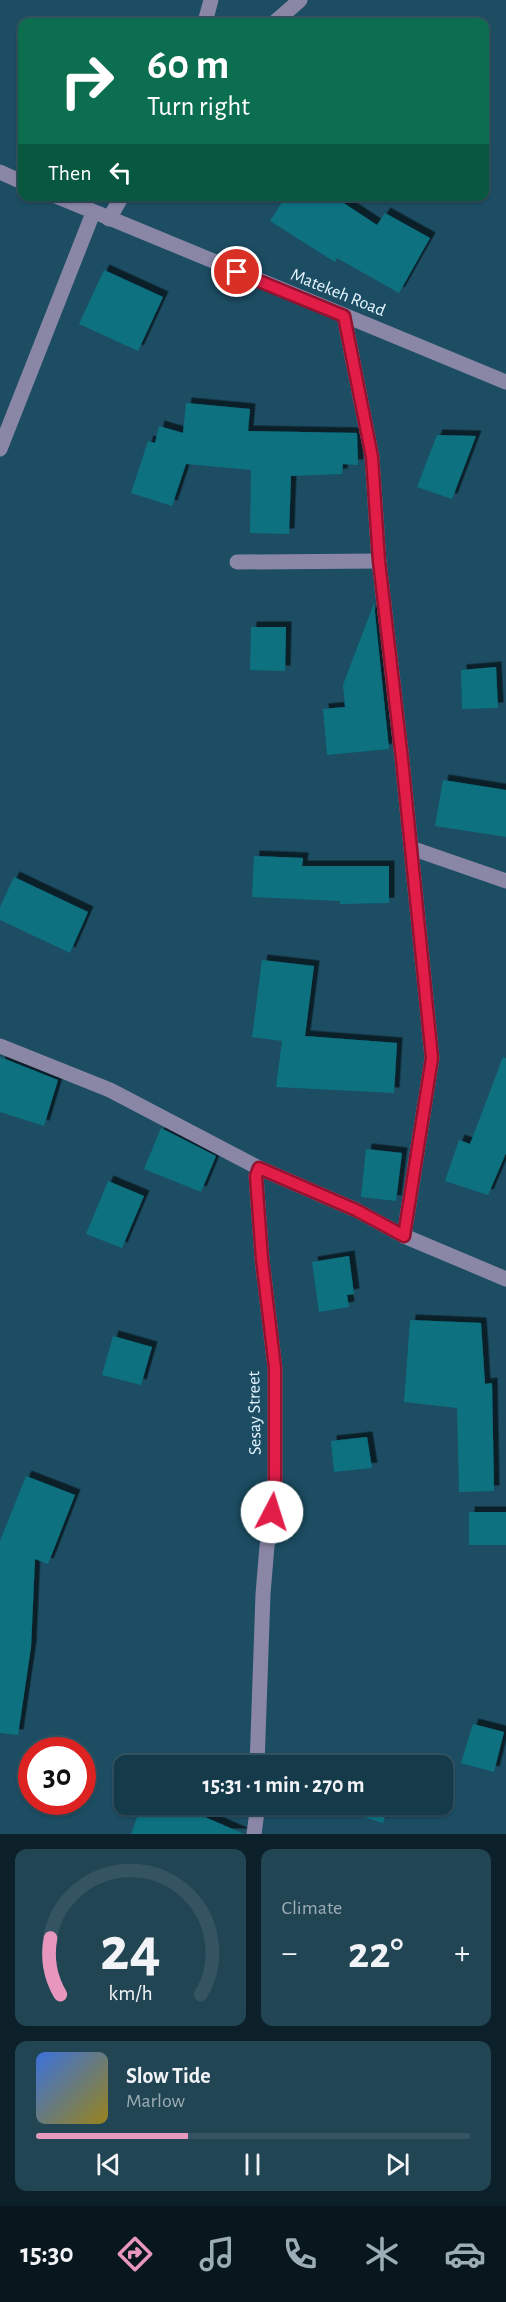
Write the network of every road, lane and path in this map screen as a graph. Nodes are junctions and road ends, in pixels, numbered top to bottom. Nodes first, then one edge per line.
1 (211, 0) edge
2 (300, 0) edge
3 (206, 18) edge
4 (280, 18) edge
5 (0, 172) edge
6 (18, 180) edge
7 (67, 201) edge
8 (119, 201) edge
9 (93, 213) junction
10 (109, 219) junction
11 (344, 316) junction
12 (506, 382) edge
13 (0, 449) edge
14 (379, 561) junction
15 (237, 562) dead end
16 (411, 848) junction
17 (506, 881) edge
18 (0, 1046) edge
19 (259, 1168) junction
20 (404, 1236) junction
21 (506, 1279) edge
22 (256, 1755) edge
23 (257, 1815) edge
24 (254, 1834) edge

1 - 3 street
2 - 4 street
5 - 6 street
7 - 9 street, Matekeh Road
8 - 10 street
9 - 10 street, Matekeh Road
9 - 13 street
10 - 11 street, Matekeh Road
11 - 12 street, Matekeh Road
11 - 14 street
14 - 15 street
14 - 16 street
16 - 17 street
16 - 20 street
18 - 19 street
19 - 20 street
19 - 22 street, Sesay Street
20 - 21 street
23 - 24 street

